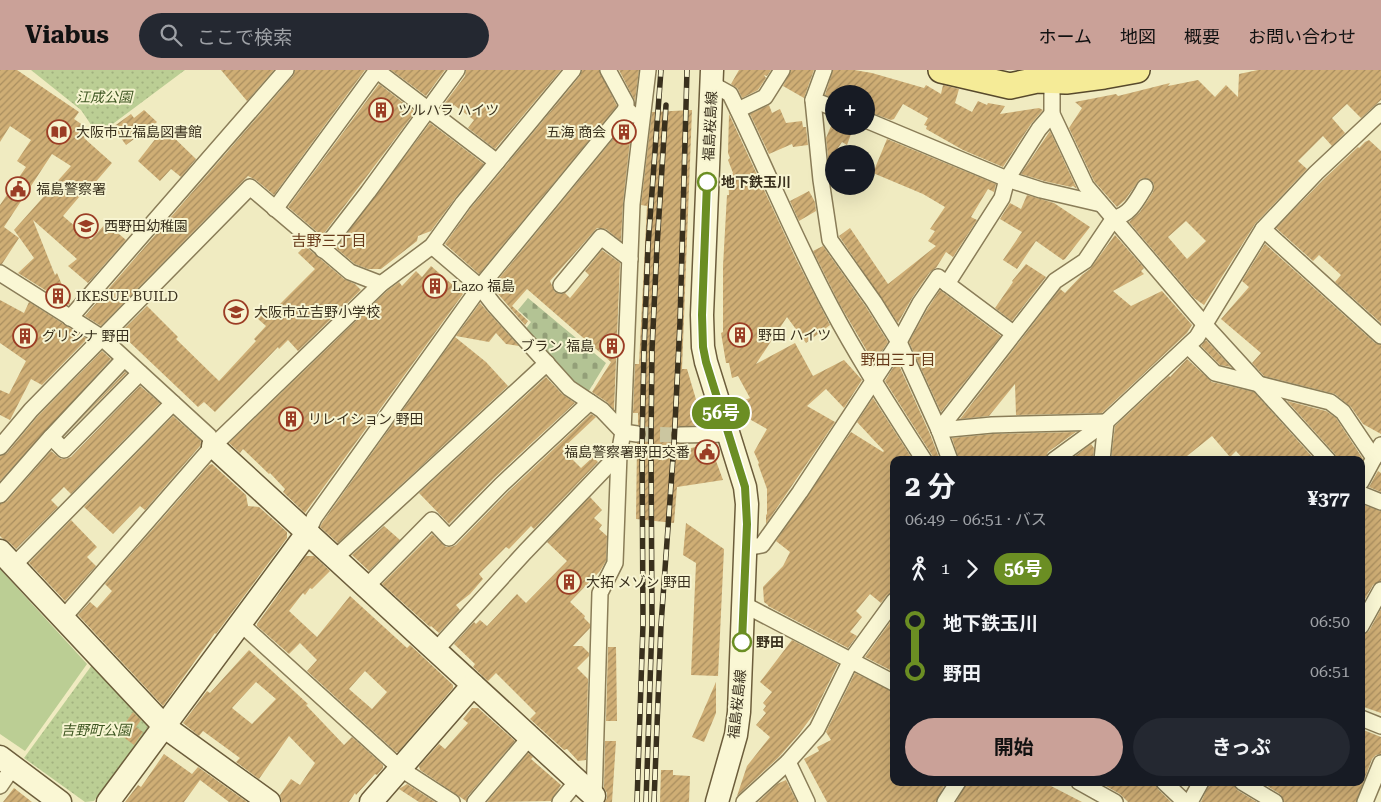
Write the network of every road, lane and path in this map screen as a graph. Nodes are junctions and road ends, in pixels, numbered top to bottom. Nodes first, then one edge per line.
1 (286, 70) edge
2 (377, 70) edge
3 (457, 70) edge
4 (573, 70) edge
5 (608, 70) edge
6 (648, 70) edge
7 (782, 70) edge
8 (824, 70) edge
9 (941, 70) edge
10 (1005, 70) edge
11 (1137, 70) edge
12 (1096, 74) edge
13 (712, 77) edge
14 (1045, 80) junction
15 (813, 100) junction
16 (825, 105) edge
17 (626, 109) junction
18 (428, 110) junction
19 (738, 110) junction
20 (1052, 114) junction
21 (1377, 122) edge
22 (642, 123) junction
23 (875, 124) edge
24 (497, 162) junction
25 (1007, 179) junction
26 (1145, 187) dead end
27 (1101, 204) junction
28 (276, 209) junction
29 (1114, 218) junction
30 (1263, 229) junction
31 (432, 246) junction
32 (323, 250) junction
33 (630, 259) junction
34 (0, 273) edge
35 (942, 281) junction
36 (381, 284) junction
37 (561, 285) dead end
38 (480, 287) junction
39 (70, 318) junction
40 (1204, 324) junction
41 (1013, 333) junction
42 (1381, 336) edge
43 (102, 337) junction
44 (899, 342) junction
45 (1188, 346) junction
46 (124, 358) junction
47 (547, 363) junction
48 (140, 373) junction
49 (873, 381) junction
50 (1262, 386) junction
51 (172, 402) junction
52 (590, 402) junction
53 (1106, 422) junction
54 (939, 430) junction
55 (630, 433) junction
56 (680, 434) tunnel mouth
57 (728, 434) junction
58 (51, 437) junction
59 (1381, 445) edge
60 (212, 446) junction
61 (0, 447) edge
62 (618, 454) junction
63 (921, 456) edge
64 (949, 456) edge
65 (1059, 456) edge
66 (1102, 456) edge
67 (1324, 456) edge
68 (1374, 458) junction
69 (1365, 475) edge
70 (0, 495) edge
71 (1365, 496) edge
72 (1381, 502) edge
73 (308, 532) junction
74 (746, 548) junction
75 (7, 558) edge
76 (336, 558) junction
77 (367, 586) junction
78 (1381, 590) edge
79 (743, 604) junction
80 (890, 606) edge
81 (63, 618) junction
82 (1365, 619) edge
83 (241, 624) junction
84 (436, 650) junction
85 (851, 660) junction
86 (890, 681) edge
87 (473, 685) junction
88 (1365, 720) edge
89 (1381, 726) edge
90 (165, 727) junction
91 (530, 737) junction
92 (7, 762) edge
93 (788, 762) junction
94 (1381, 762) edge
95 (400, 769) junction
96 (578, 780) junction
97 (0, 786) edge
98 (955, 786) edge
99 (1086, 786) edge
100 (1168, 786) edge
101 (1199, 786) edge
102 (1249, 786) edge
103 (594, 799) edge
104 (60, 802) edge
105 (108, 802) edge
106 (269, 802) edge
107 (371, 802) edge
108 (452, 802) edge
109 (475, 802) edge
110 (560, 802) edge
111 (717, 802) edge
112 (744, 802) edge
113 (807, 802) edge
114 (945, 802) edge
115 (1115, 802) edge
116 (1185, 802) edge
117 (1190, 802) edge
118 (1275, 802) edge
119 (1365, 802) edge

1 - 39 street
2 - 18 street
2 - 28 street
3 - 18 street
4 - 24 street
5 - 17 street
6 - 22 street
7 - 19 street
8 - 15 street
9 - 14 main road
10 - 14 main road
11 - 12 main road
12 - 14 main road
13 - 19 street
13 - 57 street, 福島桜島線
14 - 20 street
15 - 16 street
15 - 44 street
17 - 22 street
17 - 38 street
18 - 24 street
18 - 32 street
19 - 49 street
20 - 25 street
20 - 27 street
21 - 30 street
22 - 33 street
23 - 25 street
24 - 31 street
25 - 27 street
25 - 35 street
26 - 29 street
27 - 29 street
28 - 32 street
28 - 43 street
29 - 40 street
29 - 41 street
30 - 40 street
30 - 42 street
31 - 36 street
31 - 38 street
32 - 36 street
33 - 37 street
33 - 55 street
34 - 39 street
35 - 41 street
35 - 44 street
36 - 60 street
38 - 47 street
38 - 73 street
39 - 43 street
40 - 45 street
40 - 50 street
41 - 54 street
43 - 46 street
43 - 61 street
44 - 49 street
44 - 54 street
45 - 50 street
45 - 53 street
46 - 48 street
46 - 58 street
47 - 52 street
47 - 76 street
48 - 51 street
48 - 58 street
49 - 63 street
49 - 74 street
50 - 67 street
50 - 68 street
51 - 60 street
51 - 75 street
52 - 55 street
52 - 77 street
53 - 54 street
53 - 65 street
53 - 66 street
54 - 64 street
55 - 62 street
56 - 57 street
57 - 74 street, 福島桜島線
58 - 70 street
59 - 68 street
60 - 73 street
60 - 81 street
62 - 84 street
62 - 103 street
68 - 69 street
71 - 72 street
73 - 76 street
73 - 83 street
74 - 79 street, 福島桜島線
75 - 81 street
76 - 77 street
77 - 84 street
78 - 82 street
79 - 85 street
79 - 111 street, 福島桜島線
80 - 85 street
81 - 90 street
83 - 90 street
83 - 95 street
84 - 87 street
85 - 86 street
85 - 93 street
87 - 91 street
87 - 95 street
88 - 89 street
90 - 105 street
90 - 106 street
91 - 96 street
91 - 109 street
92 - 97 street
92 - 104 street
93 - 112 street
93 - 113 street
94 - 119 street
95 - 107 street
95 - 108 street
96 - 103 street
96 - 110 street
98 - 114 street
99 - 115 street
100 - 116 street
101 - 117 street
102 - 118 street

